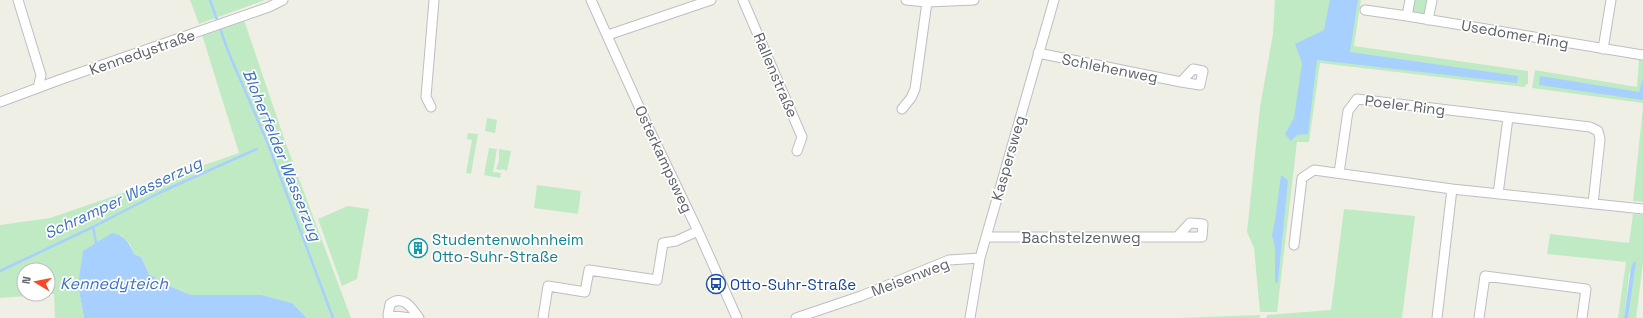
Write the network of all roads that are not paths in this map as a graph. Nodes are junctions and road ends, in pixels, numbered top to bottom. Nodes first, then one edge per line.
1 (18, 0) edge
2 (283, 0) edge
3 (434, 0) edge
4 (591, 0) edge
5 (710, 0) edge
6 (743, 0) edge
7 (906, 0) edge
8 (974, 0) edge
9 (1054, 0) edge
10 (1410, 0) edge
11 (1432, 0) edge
12 (1611, 0) edge
13 (927, 2) junction
14 (1365, 10) dead end
15 (1407, 16) junction
16 (1428, 20) junction
17 (608, 35) junction
18 (1602, 49) junction
19 (1038, 53) junction
20 (1643, 55) edge
21 (1181, 82) dead end
22 (38, 88) junction
23 (0, 102) edge
24 (432, 107) dead end
25 (902, 109) dead end
26 (1508, 118) junction
27 (797, 151) dead end
28 (1339, 173) junction
29 (1452, 188) junction
30 (1498, 194) junction
31 (1593, 204) junction
32 (1643, 209) edge
33 (698, 231) junction
34 (986, 237) junction
35 (1177, 237) dead end
36 (1294, 245) dead end
37 (980, 258) junction
38 (410, 318) edge
39 (419, 318) edge
40 (542, 318) edge
41 (737, 318) edge
42 (796, 318) edge
43 (970, 318) edge
44 (1437, 318) edge
45 (1479, 318) edge
46 (1582, 318) edge

1 - 22 street
2 - 22 street, Kennedystraße
3 - 24 street
4 - 17 street, Osterkampsweg
5 - 17 street
6 - 27 street, Rallenstraße
7 - 13 street
8 - 13 street
9 - 19 street, Kaspersweg
10 - 15 street
11 - 16 street
12 - 18 street
13 - 25 street
14 - 15 street, Usedomer Ring
15 - 16 street, Usedomer Ring
16 - 18 street, Usedomer Ring
17 - 33 street, Osterkampsweg
18 - 20 street, Usedomer Ring
19 - 21 street, Schlehenweg
19 - 34 street, Kaspersweg
22 - 23 street, Kennedystraße
26 - 28 street, Poeler Ring
26 - 30 street
26 - 31 street, Poeler Ring
28 - 29 street
28 - 36 street
29 - 30 street
29 - 44 street
30 - 31 street
31 - 32 street
33 - 40 street
33 - 41 street, Osterkampsweg
34 - 35 street, Bachstelzenweg
34 - 37 street, Kaspersweg
37 - 42 street, Meisenweg
37 - 43 street, Kaspersweg
38 - 39 street
45 - 46 street

